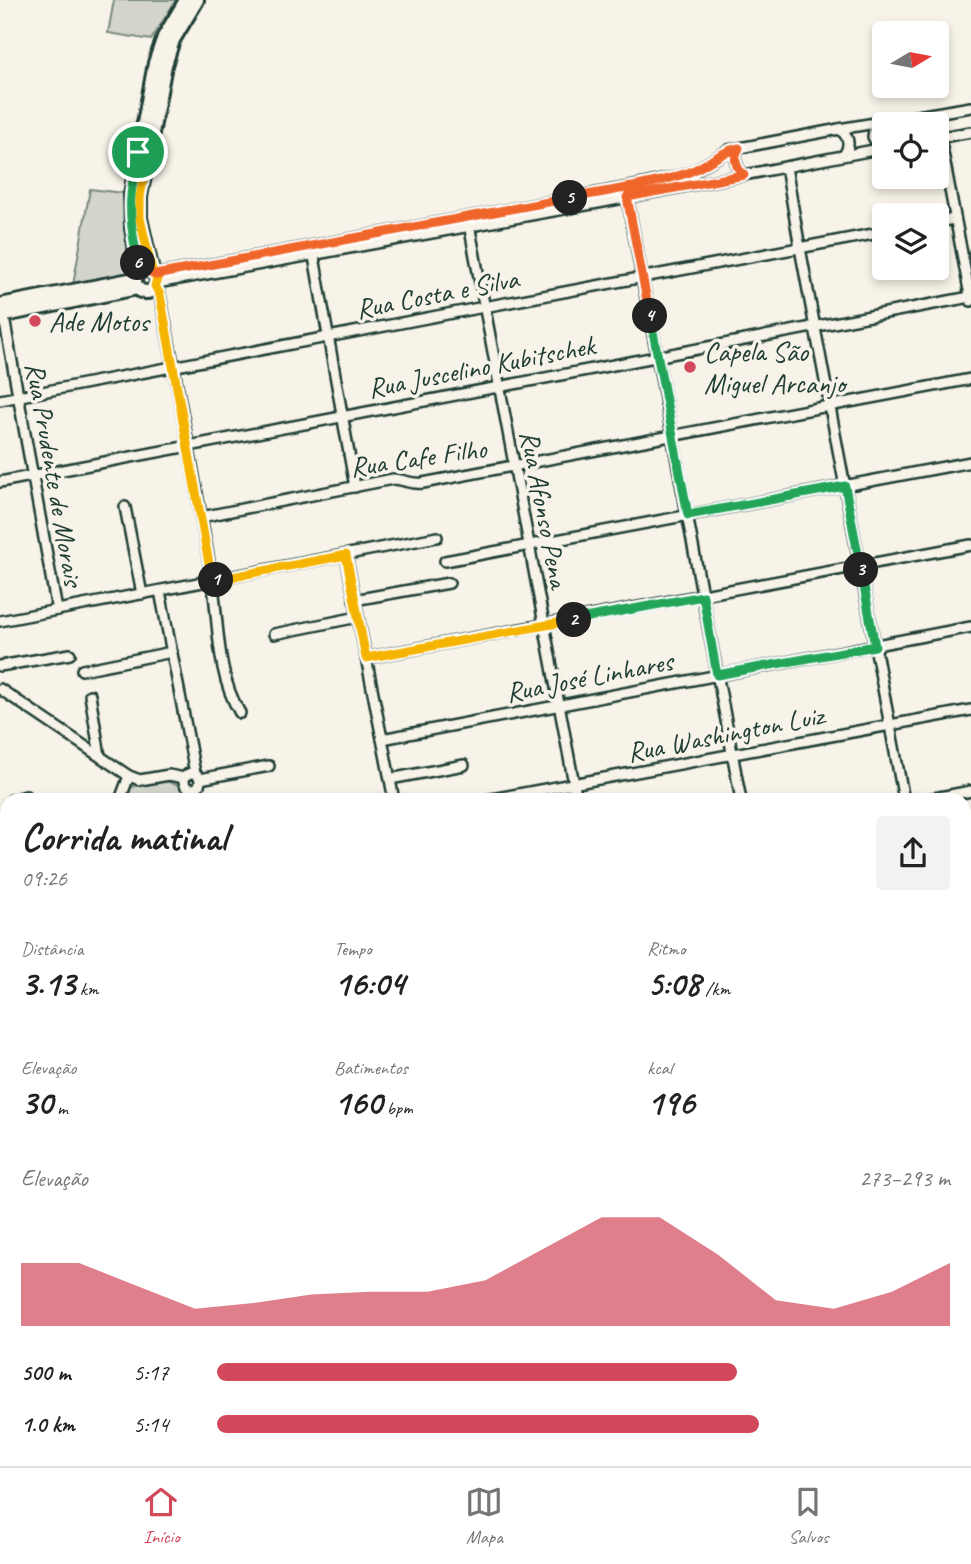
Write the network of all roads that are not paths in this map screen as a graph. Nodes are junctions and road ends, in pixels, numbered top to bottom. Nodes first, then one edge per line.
1 (186, 0) edge
2 (197, 0) edge
3 (971, 107) edge
4 (941, 112) edge
5 (872, 124) edge
6 (839, 129) junction
7 (971, 132) edge
8 (949, 136) edge
9 (739, 148) junction
10 (872, 150) edge
11 (143, 153) junction
12 (844, 155) junction
13 (786, 167) junction
14 (744, 175) junction
15 (949, 188) edge
16 (627, 197) junction
17 (956, 219) junction
18 (949, 220) edge
19 (469, 222) junction
20 (872, 234) edge
21 (800, 248) junction
22 (313, 250) junction
23 (642, 277) junction
24 (147, 279) junction
25 (971, 299) edge
26 (484, 307) junction
27 (1, 311) edge
28 (815, 326) junction
29 (328, 337) junction
30 (657, 356) junction
31 (173, 367) junction
32 (971, 379) edge
33 (499, 386) junction
34 (18, 397) junction
35 (0, 400) edge
36 (830, 406) junction
37 (343, 416) junction
38 (672, 436) junction
39 (188, 446) junction
40 (971, 462) edge
41 (513, 466) junction
42 (32, 475) junction
43 (0, 482) edge
44 (845, 486) junction
45 (355, 487) junction
46 (125, 506) dead end
47 (688, 515) junction
48 (201, 517) junction
49 (437, 537) dead end
50 (529, 545) junction
51 (971, 545) edge
52 (346, 555) junction
53 (445, 561) dead end
54 (860, 566) junction
55 (212, 580) junction
56 (449, 583) dead end
57 (160, 591) junction
58 (142, 594) junction
59 (703, 596) junction
60 (355, 600) junction
61 (57, 610) junction
62 (358, 617) junction
63 (0, 621) edge
64 (544, 625) junction
65 (971, 628) edge
66 (274, 634) dead end
67 (875, 646) junction
68 (173, 652) junction
69 (69, 654) dead end
70 (366, 658) junction
71 (0, 666) edge
72 (82, 670) dead end
73 (717, 675) junction
74 (0, 690) edge
75 (90, 695) dead end
76 (559, 705) junction
77 (971, 710) edge
78 (240, 713) dead end
79 (890, 725) junction
80 (382, 739) junction
81 (732, 754) junction
82 (100, 756) junction
83 (464, 765) dead end
84 (269, 766) dead end
85 (129, 776) junction
86 (184, 778) junction
87 (390, 779) junction
88 (197, 781) junction
89 (574, 784) junction
90 (123, 793) edge
91 (198, 793) edge
92 (393, 793) edge
93 (524, 793) edge
94 (576, 793) edge
95 (740, 793) edge
96 (903, 793) edge

1 - 11 main road
2 - 11 main road
3 - 4 street
5 - 6 street
6 - 9 street
6 - 12 street
7 - 8 street
9 - 14 street
9 - 19 street
10 - 12 street
11 - 24 main road
12 - 13 street
13 - 14 street
13 - 21 street
14 - 16 street
15 - 17 street
16 - 19 street
16 - 23 street
17 - 18 street
17 - 25 street
19 - 22 street
19 - 26 street, Rua Afonso Pena
20 - 21 street, Rua Costa e Silva
21 - 23 street, Rua Costa e Silva
21 - 28 street
22 - 24 street
22 - 29 street
23 - 26 street, Rua Costa e Silva
23 - 30 street
24 - 27 main road
24 - 31 street
25 - 28 street, Rua Juscelino Kubitschek
26 - 29 street, Rua Costa e Silva
26 - 33 street, Rua Afonso Pena
27 - 34 street, Rua Prudente de Morais
28 - 30 street, Rua Juscelino Kubitschek
28 - 36 street
29 - 31 street, Rua Costa e Silva
29 - 37 street
30 - 33 street, Rua Juscelino Kubitschek
30 - 38 street
31 - 34 street, Rua Costa e Silva
31 - 39 street
32 - 36 street, Rua Cafe Filho
33 - 37 street, Rua Juscelino Kubitschek
33 - 41 street, Rua Afonso Pena
34 - 35 street, Rua Costa e Silva
34 - 42 street, Rua Prudente de Morais
36 - 38 street, Rua Cafe Filho
36 - 44 street
37 - 39 street, Rua Juscelino Kubitschek
37 - 45 street
38 - 41 street, Rua Cafe Filho
38 - 47 street
39 - 42 street, Rua Juscelino Kubitschek
39 - 48 street
40 - 44 street
41 - 45 street, Rua Cafe Filho
41 - 50 street, Rua Afonso Pena
42 - 43 street, Rua Juscelino Kubitschek
42 - 61 street, Rua Prudente de Morais
44 - 47 street
44 - 54 street
45 - 48 street, Rua Cafe Filho
46 - 58 street
47 - 50 street
47 - 59 street
48 - 55 street
49 - 52 street
50 - 53 street
50 - 64 street, Rua Afonso Pena
51 - 54 street
52 - 55 street
52 - 60 street
54 - 59 street
54 - 67 street
55 - 57 street
55 - 78 street
56 - 60 street
57 - 58 street
57 - 68 street
58 - 61 street
59 - 64 street
59 - 73 street
60 - 62 street
61 - 63 street
62 - 66 street
62 - 70 street
64 - 70 street
64 - 76 street, Rua Afonso Pena
65 - 67 street, Rua José Linhares
67 - 73 street, Rua José Linhares
67 - 79 street
68 - 72 street
68 - 88 street
69 - 71 street
70 - 80 street
73 - 76 street, Rua José Linhares
73 - 81 street
74 - 82 street
75 - 82 street
76 - 80 street, Rua José Linhares
76 - 89 street, Rua Afonso Pena
77 - 79 street, Rua Washington Luiz
79 - 81 street, Rua Washington Luiz
79 - 96 street
80 - 87 street
81 - 89 street, Rua Washington Luiz
81 - 95 street
82 - 85 street
83 - 87 street
84 - 88 street
85 - 86 street
85 - 90 street
86 - 88 street
86 - 88 street
87 - 92 street
88 - 91 street
89 - 93 street, Rua Washington Luiz
89 - 94 street, Rua Afonso Pena

